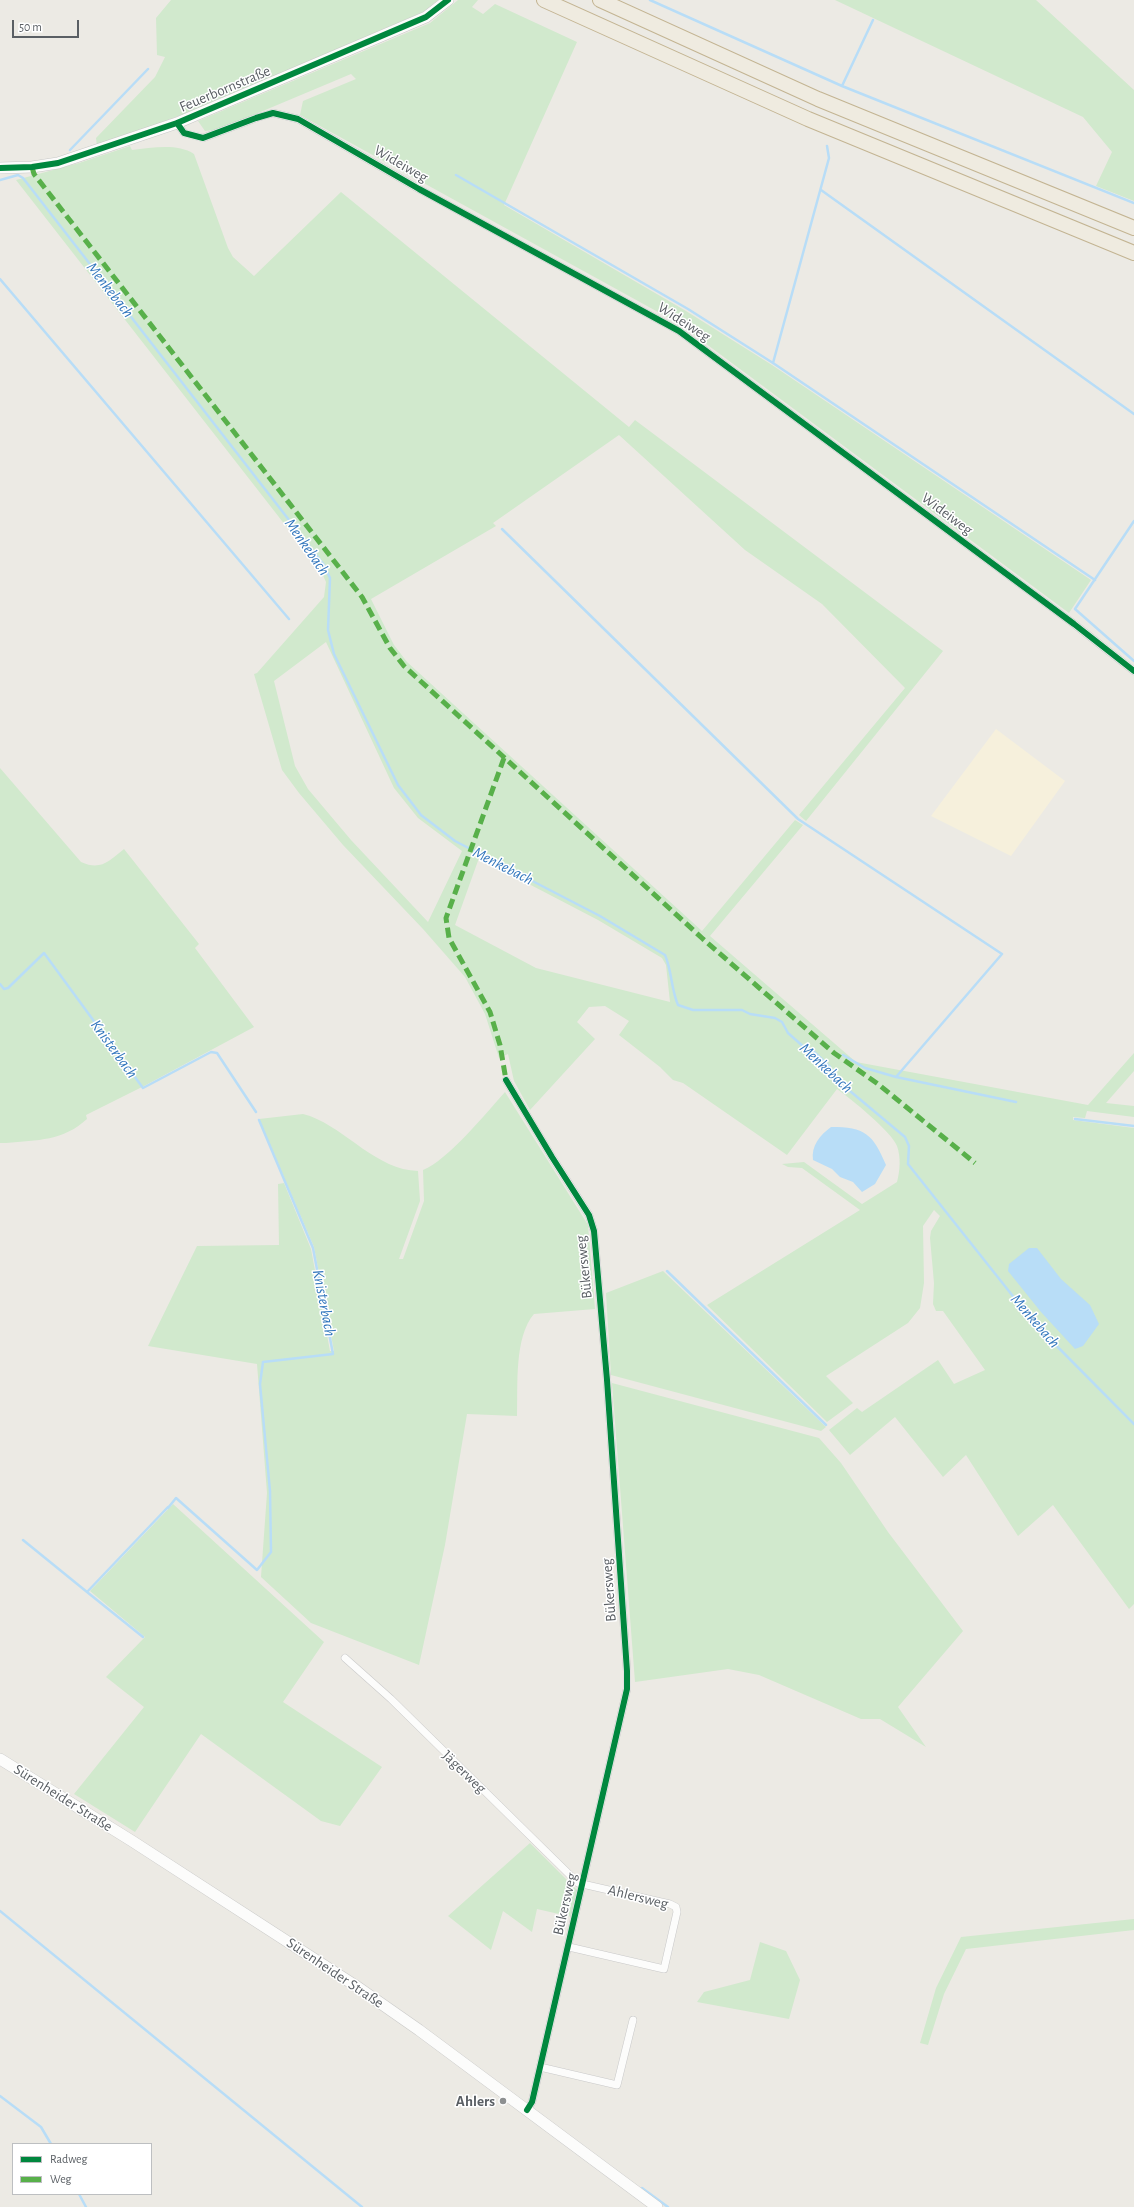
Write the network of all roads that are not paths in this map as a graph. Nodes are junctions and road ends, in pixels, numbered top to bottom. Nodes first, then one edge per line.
1 (448, 0) edge
2 (544, 0) edge
3 (600, 0) edge
4 (177, 123) junction
5 (0, 168) edge
6 (1134, 228) edge
7 (1134, 253) edge
8 (1134, 671) edge
9 (506, 1080) dead end
10 (345, 1658) dead end
11 (0, 1759) edge
12 (583, 1884) junction
13 (569, 1947) junction
14 (633, 2020) dead end
15 (540, 2067) junction
16 (527, 2110) junction
17 (657, 2207) edge

1 - 4 main road, Feuerbornstraße
2 - 7 highway
3 - 6 highway
4 - 5 main road, Feuerbornstraße
4 - 8 street, Wideiweg
9 - 12 street, Bükersweg
10 - 12 street, Jägerweg
11 - 16 main road, Sürenheider Straße
12 - 13 street, Bükersweg
12 - 13 street, Ahlersweg
13 - 15 street, Bükersweg
14 - 15 street
15 - 16 street, Bükersweg
16 - 17 main road, Sürenheider Straße

